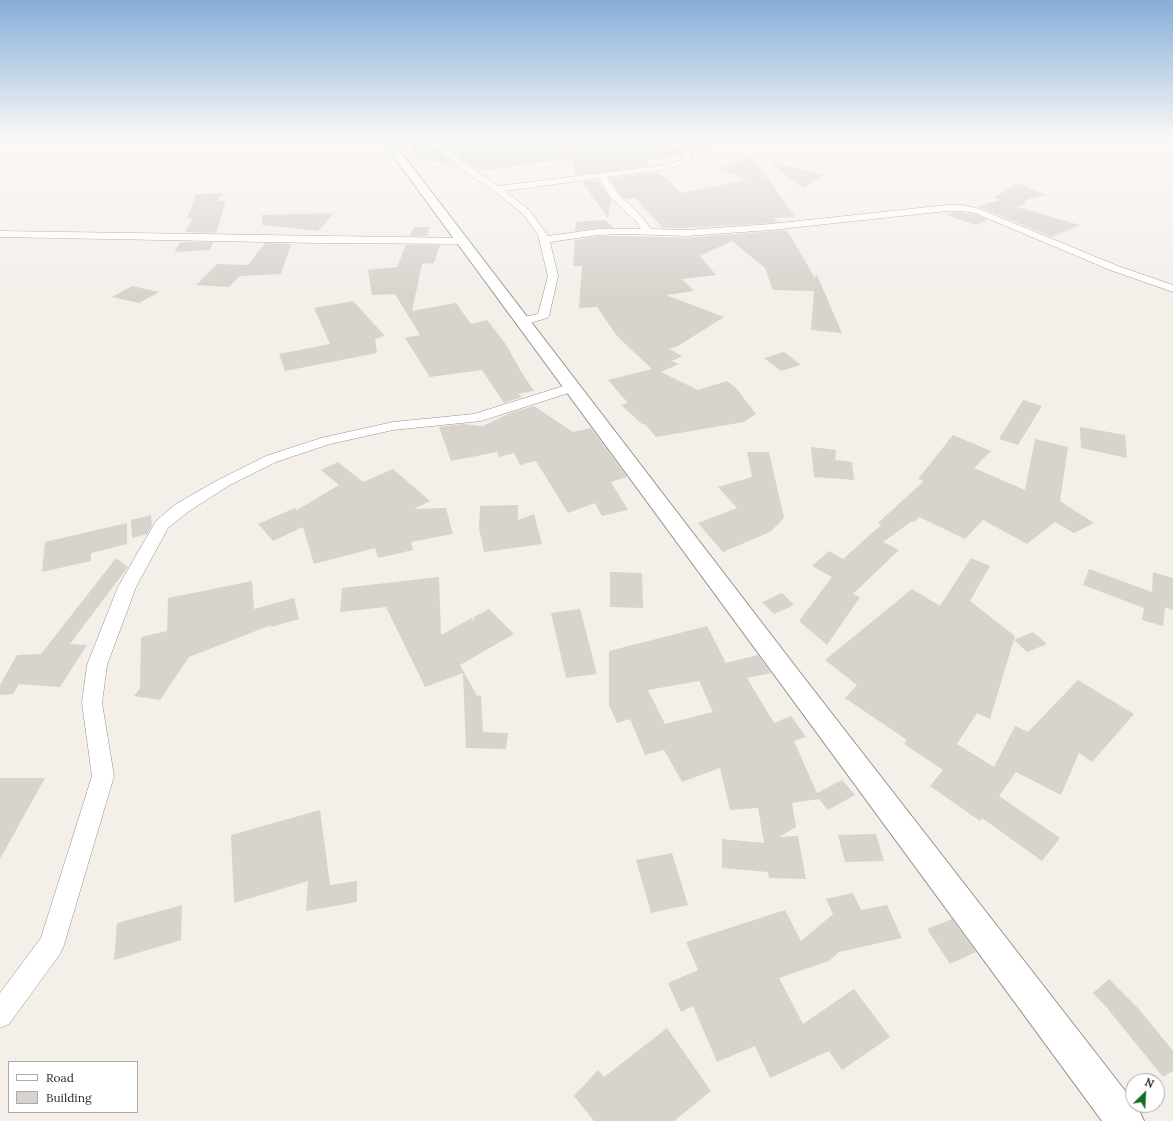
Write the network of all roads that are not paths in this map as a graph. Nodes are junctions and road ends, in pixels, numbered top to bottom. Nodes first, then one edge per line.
1 (424, 190) edge
2 (499, 190) edge
3 (611, 190) edge
4 (648, 232) junction
5 (0, 234) edge
6 (544, 240) junction
7 (464, 241) junction
8 (1173, 289) edge
9 (523, 320) junction
10 (573, 387) junction
11 (0, 1015) edge
12 (1125, 1121) edge

1 - 7 street
2 - 6 street
3 - 4 street
4 - 6 street
4 - 8 street
5 - 7 street
6 - 9 street
7 - 9 street
9 - 10 street
10 - 11 street
10 - 12 street

